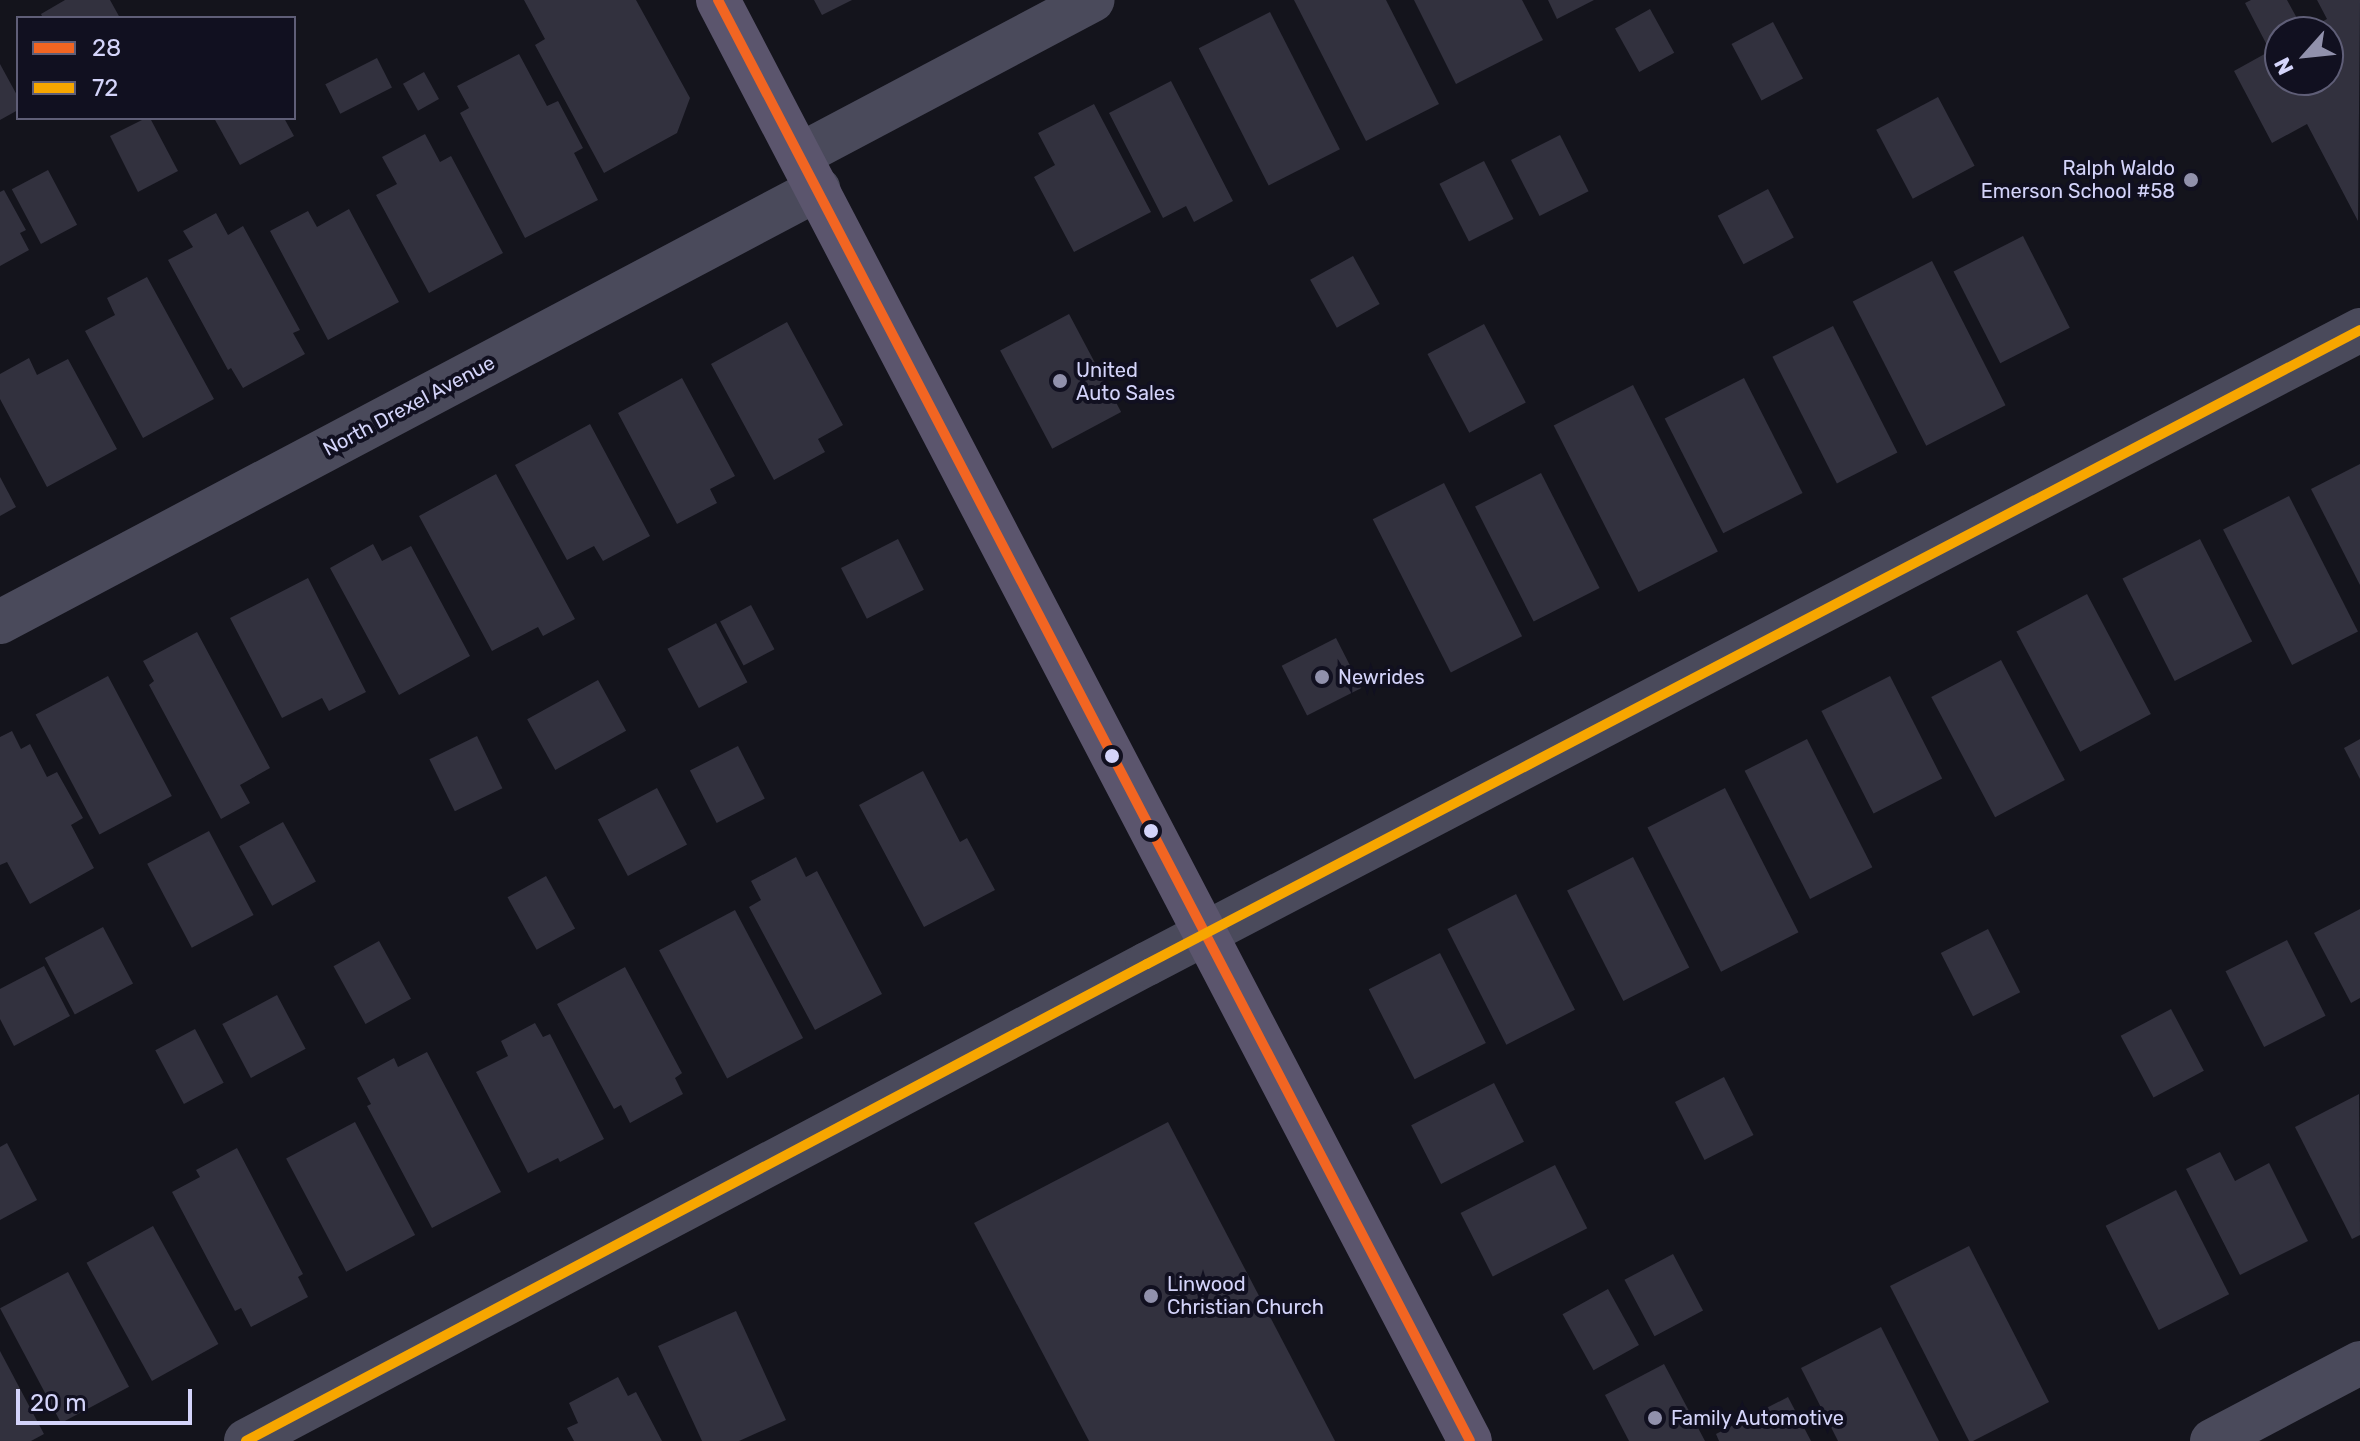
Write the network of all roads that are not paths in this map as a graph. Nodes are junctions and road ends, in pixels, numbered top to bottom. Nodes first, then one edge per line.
1 (718, 0) edge
2 (1093, 0) edge
3 (809, 172) junction
4 (2360, 330) edge
5 (0, 622) edge
6 (1203, 934) junction
7 (2360, 1363) edge
8 (246, 1441) edge
9 (1470, 1441) edge
10 (2212, 1441) edge

1 - 3 main road
2 - 3 street, North Drexel Avenue
3 - 5 street, North Drexel Avenue
3 - 6 main road
4 - 6 street
6 - 8 street
6 - 9 main road
7 - 10 street

